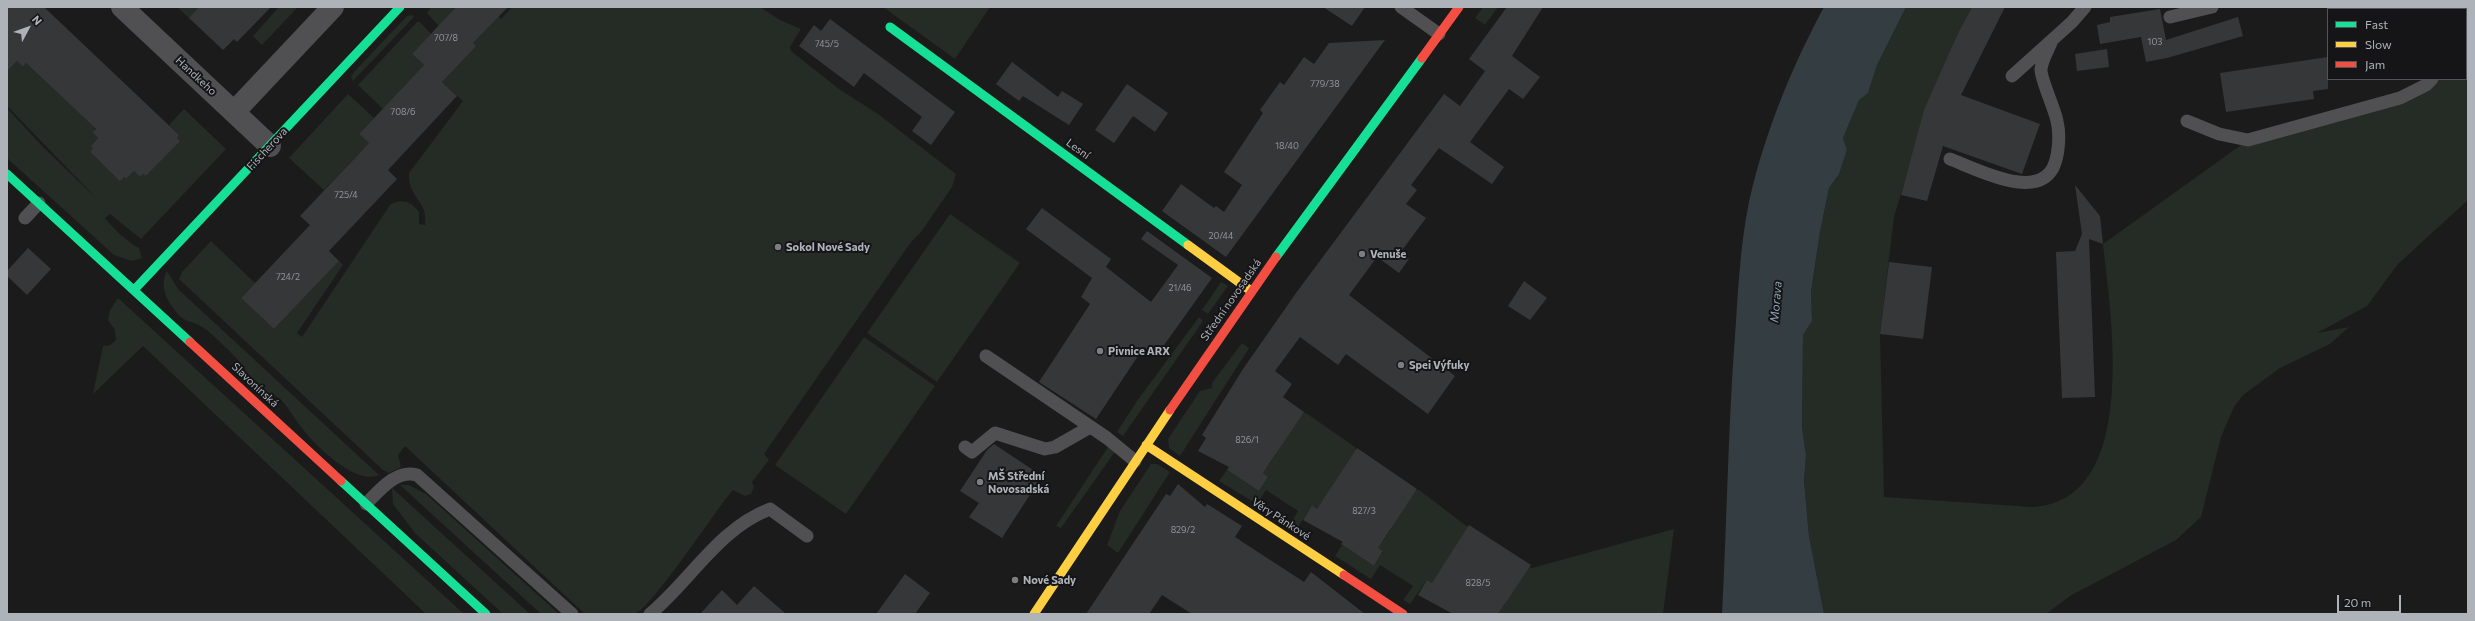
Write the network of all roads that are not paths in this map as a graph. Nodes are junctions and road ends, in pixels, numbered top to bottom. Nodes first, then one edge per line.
1 (122, 7) edge
2 (333, 7) edge
3 (400, 7) edge
4 (1401, 7) edge
5 (1459, 7) edge
6 (2085, 7) edge
7 (2212, 7) edge
8 (2170, 17) dead end
9 (890, 26) dead end
10 (1439, 34) junction
11 (2052, 40) junction
12 (2012, 76) dead end
13 (2431, 80) edge
14 (234, 112) junction
15 (2187, 121) dead end
16 (270, 146) junction
17 (1950, 160) dead end
18 (7, 174) edge
19 (39, 203) junction
20 (25, 218) dead end
21 (134, 290) junction
22 (1251, 291) junction
23 (986, 356) dead end
24 (1090, 427) junction
25 (1146, 445) junction
26 (965, 447) dead end
27 (1135, 460) junction
28 (366, 504) junction
29 (807, 536) dead end
30 (486, 614) edge
31 (572, 614) edge
32 (650, 614) edge
33 (1034, 614) edge
34 (1403, 614) edge

1 - 14 street, Handkeho
2 - 14 street
3 - 16 main road, Fischerova
4 - 10 lane
5 - 10 main road, Střední novosadská
6 - 11 lane
7 - 8 lane
9 - 22 main road, Lesní
10 - 22 main road, Střední novosadská
11 - 12 lane
11 - 17 lane
13 - 15 lane
14 - 16 street, Handkeho
16 - 21 main road, Fischerova
18 - 19 main road, Slavonínská
19 - 20 lane
19 - 21 main road, Slavonínská
21 - 28 main road, Slavonínská
22 - 25 main road, Střední novosadská
23 - 24 lane
24 - 26 lane
24 - 27 lane
25 - 27 main road, Střední novosadská
25 - 34 main road, Věry Pánkové
27 - 33 main road, Střední novosadská
28 - 30 main road, Slavonínská
28 - 31 lane
29 - 32 lane

